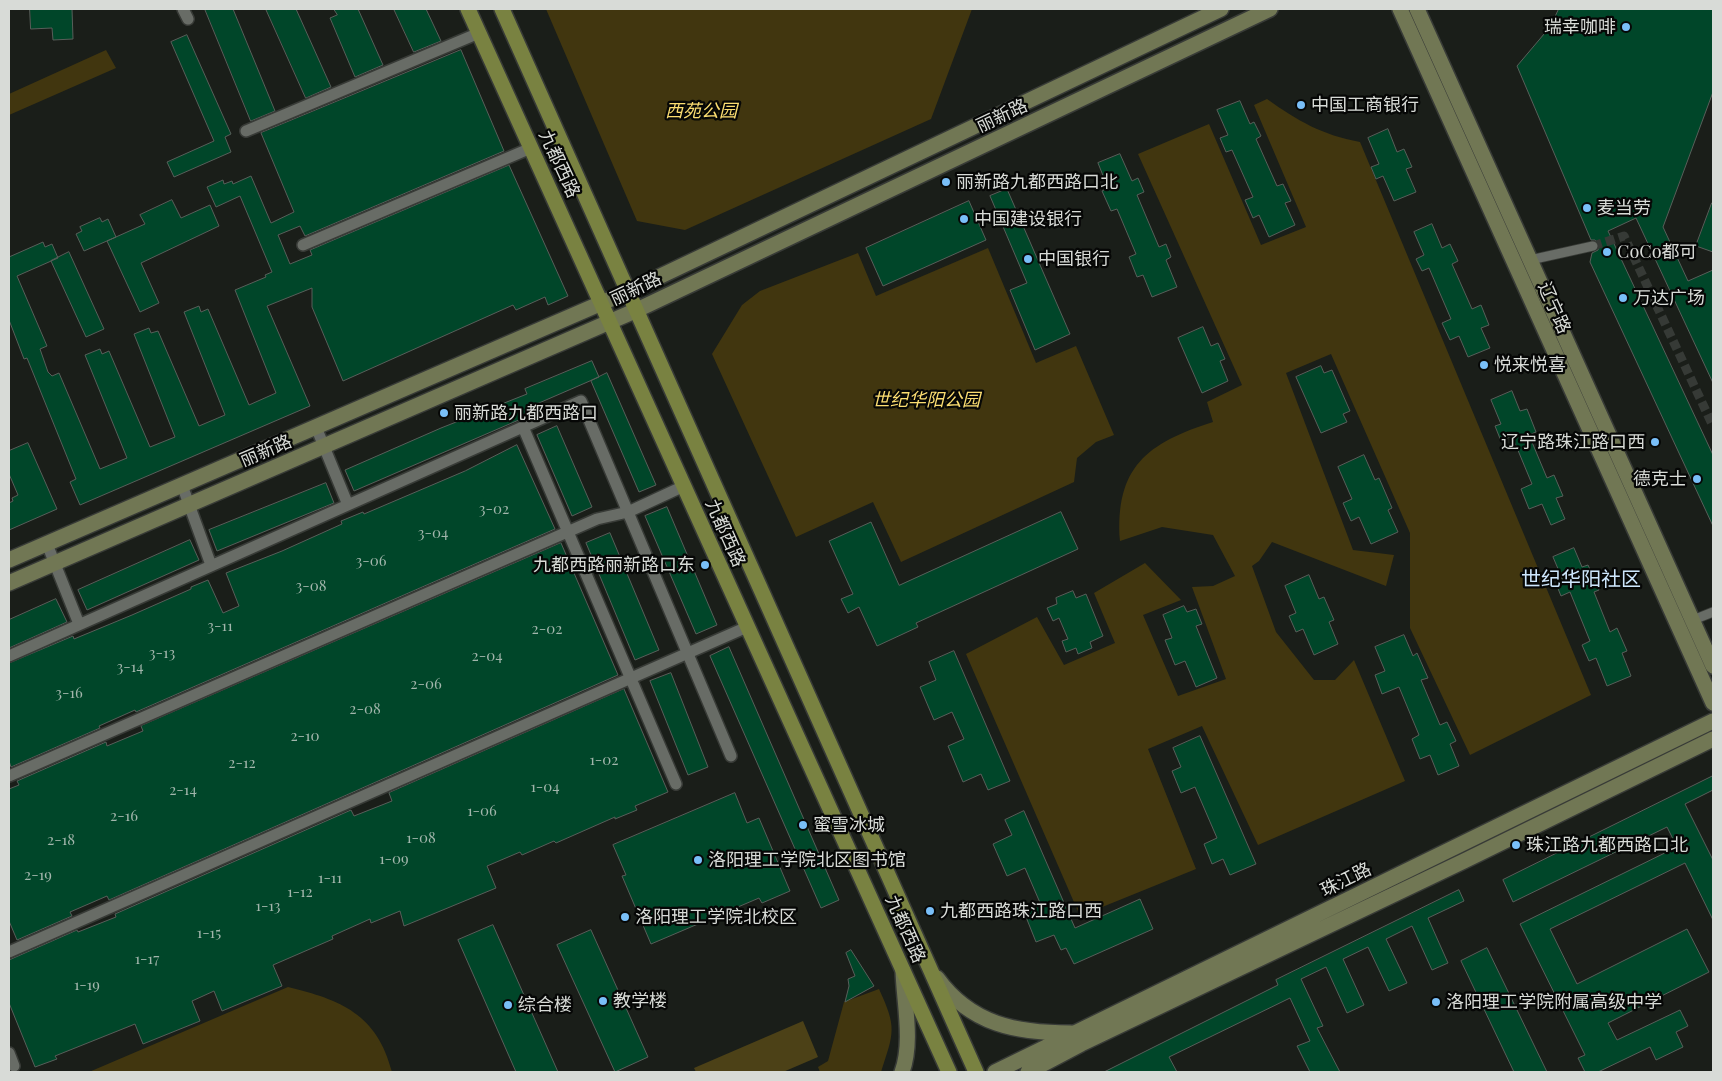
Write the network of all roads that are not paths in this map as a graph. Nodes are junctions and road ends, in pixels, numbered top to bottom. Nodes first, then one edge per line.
1 (468, 9) edge
2 (502, 9) edge
3 (1222, 9) edge
4 (1270, 9) edge
5 (1400, 9) edge
6 (1417, 9) edge
7 (479, 33) junction
8 (246, 131) dead end
9 (531, 148) junction
10 (303, 245) dead end
11 (1593, 246) tunnel mouth
12 (1530, 260) junction
13 (627, 292) junction
14 (602, 303) junction
15 (637, 310) junction
16 (611, 322) junction
17 (316, 427) junction
18 (523, 427) junction
19 (324, 446) junction
20 (182, 485) junction
21 (684, 486) junction
22 (189, 505) junction
23 (348, 505) junction
24 (628, 512) junction
25 (568, 533) junction
26 (47, 544) junction
27 (9, 560) edge
28 (54, 563) junction
29 (211, 565) junction
30 (9, 583) edge
31 (1713, 612) edge
32 (1693, 620) junction
33 (79, 624) junction
34 (747, 627) junction
35 (688, 654) junction
36 (9, 656) edge
37 (1713, 666) edge
38 (631, 678) junction
39 (1713, 703) edge
40 (1713, 721) edge
41 (1713, 739) edge
42 (731, 756) dead end
43 (9, 776) edge
44 (676, 784) dead end
45 (9, 952) edge
46 (930, 969) junction
47 (903, 971) junction
48 (1078, 1039) junction
49 (9, 1053) edge
50 (14, 1066) dead end
51 (902, 1072) edge
52 (949, 1072) edge
53 (976, 1072) edge
54 (995, 1072) edge
55 (1028, 1072) edge
56 (1050, 1072) edge

1 - 7 main road, 九都西路
2 - 13 main road, 九都西路
3 - 13 main road, 丽新路
4 - 15 main road, 丽新路
5 - 39 main road, 辽宁路
6 - 12 main road, 辽宁路
7 - 8 street
7 - 9 main road, 九都西路
9 - 10 street
9 - 14 main road, 九都西路
11 - 12 street
12 - 32 main road, 辽宁路
13 - 14 main road, 丽新路
13 - 15 main road, 九都西路
14 - 16 main road, 九都西路
14 - 17 main road, 丽新路
15 - 16 main road, 丽新路
15 - 46 main road, 九都西路
16 - 19 main road, 丽新路
16 - 21 main road, 九都西路
17 - 19 street
17 - 20 main road, 丽新路
18 - 23 street
18 - 24 street
18 - 25 street
19 - 22 main road, 丽新路
19 - 23 street
20 - 22 street
20 - 26 main road, 丽新路
21 - 24 street
21 - 34 main road, 九都西路
22 - 28 main road, 丽新路
22 - 29 street
23 - 29 street
24 - 25 street
24 - 35 street
25 - 38 street
25 - 43 street
26 - 27 main road, 丽新路
26 - 28 street
28 - 30 main road, 丽新路
28 - 33 street
29 - 33 street
31 - 32 street
32 - 37 main road, 辽宁路
33 - 36 street
34 - 35 street
34 - 47 main road, 九都西路
35 - 38 street
35 - 42 street
38 - 44 street
38 - 45 street
40 - 48 main road, 珠江路
41 - 48 main road, 珠江路
46 - 48 main road
46 - 53 main road, 九都西路
47 - 51 main road
47 - 52 main road, 九都西路
48 - 54 main road, 珠江路
48 - 55 main road, 珠江路
48 - 56 main road
49 - 50 street

